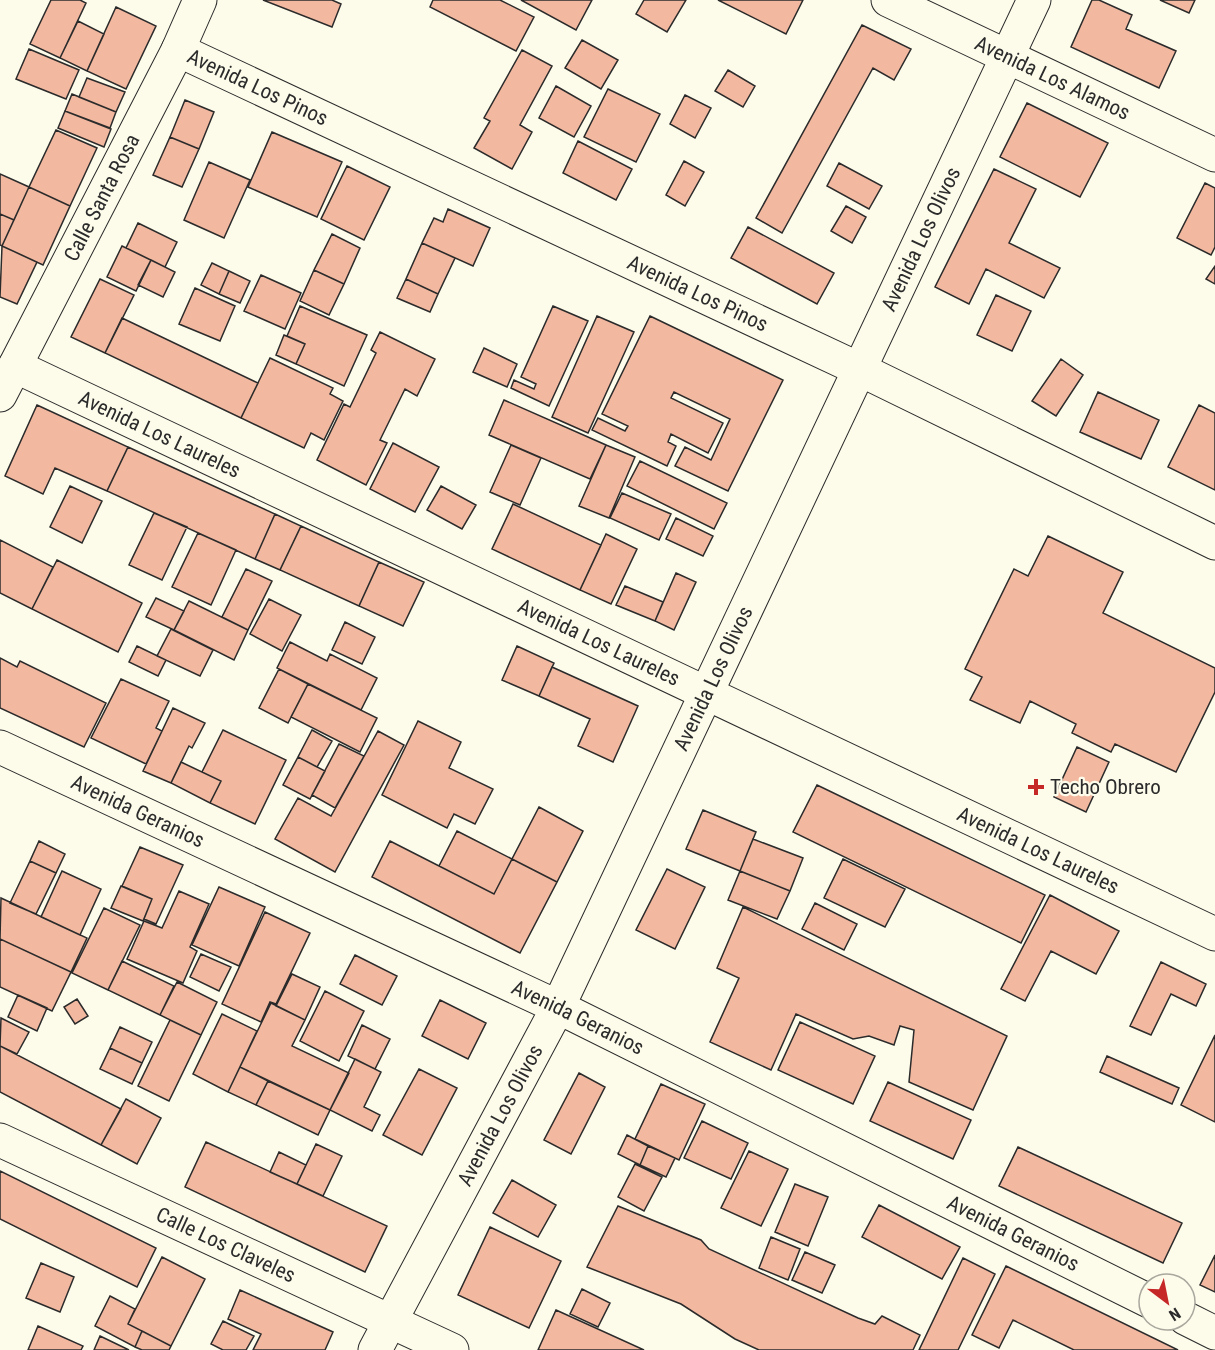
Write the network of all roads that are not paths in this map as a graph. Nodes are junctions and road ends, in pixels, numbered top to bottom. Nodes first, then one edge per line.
1 (200, 0) edge
2 (888, 0) edge
3 (1034, 0) edge
4 (178, 50) junction
5 (1007, 58) junction
6 (1215, 155) edge
7 (15, 366) junction
8 (861, 370) junction
9 (0, 395) edge
10 (1215, 543) edge
11 (708, 694) junction
12 (0, 747) edge
13 (1215, 934) edge
14 (558, 1007) junction
15 (0, 1140) edge
16 (1137, 1295) edge
17 (389, 1321) junction
18 (1197, 1324) edge
19 (1215, 1333) edge
20 (375, 1350) edge
21 (452, 1350) edge

1 - 4 street, Calle Santa Rosa
2 - 5 street, Avenida Los Alamos
3 - 5 street, Avenida Los Olivos
4 - 7 street, Calle Santa Rosa
4 - 8 street, Avenida Los Pinos
5 - 6 street, Avenida Los Alamos
5 - 8 street, Avenida Los Olivos
7 - 9 street, Calle Santa Rosa
7 - 11 street, Avenida Los Laureles
8 - 10 street, Avenida Los Pinos
8 - 11 street, Avenida Los Olivos
11 - 13 street, Avenida Los Laureles
11 - 14 street, Avenida Los Olivos
12 - 14 street, Avenida Geranios
14 - 16 street, Avenida Geranios
14 - 17 street, Avenida Los Olivos
15 - 17 street, Calle Los Claveles
17 - 20 street, Avenida Los Olivos
17 - 21 street, Calle Los Claveles
18 - 19 street

